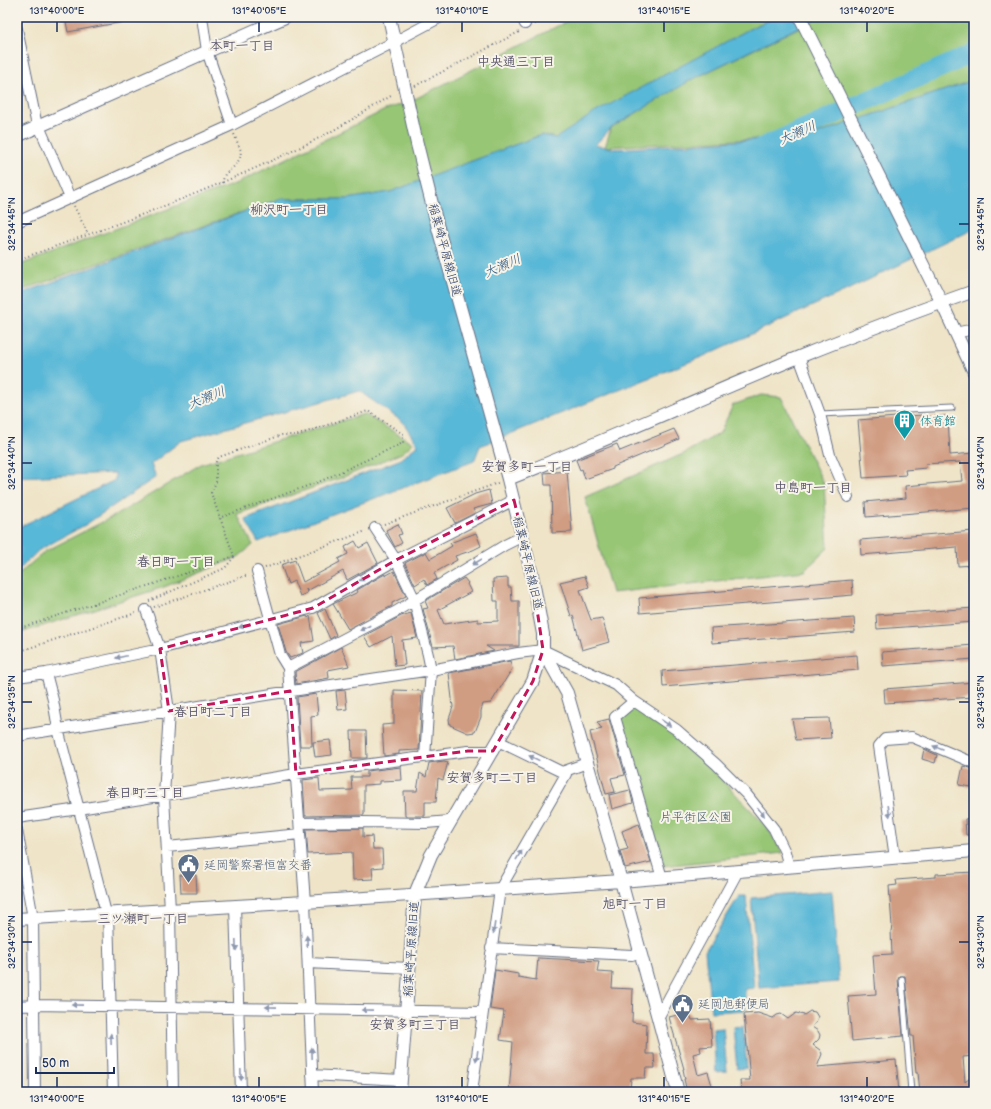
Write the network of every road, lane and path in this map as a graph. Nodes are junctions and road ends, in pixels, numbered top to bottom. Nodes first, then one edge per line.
1 (202, 17) edge
2 (285, 17) edge
3 (389, 17) edge
4 (441, 17) edge
5 (549, 17) edge
6 (800, 17) edge
7 (525, 24) edge
8 (17, 29) edge
9 (394, 42) junction
10 (207, 51) junction
11 (414, 86) dead end
12 (391, 96) dead end
13 (232, 125) junction
14 (38, 126) junction
15 (17, 136) edge
16 (222, 183) junction
17 (70, 198) junction
18 (17, 222) edge
19 (88, 234) junction
20 (17, 260) edge
21 (974, 291) edge
22 (940, 298) junction
23 (974, 329) edge
24 (955, 333) junction
25 (799, 357) junction
26 (974, 372) edge
27 (952, 408) dead end
28 (820, 414) junction
29 (508, 479) junction
30 (474, 492) dead end
31 (848, 497) dead end
32 (514, 500) junction
33 (219, 518) junction
34 (375, 528) dead end
35 (523, 536) junction
36 (234, 556) junction
37 (396, 560) junction
38 (257, 571) joint
39 (414, 601) junction
40 (146, 610) junction
41 (270, 620) junction
42 (17, 629) edge
43 (160, 649) junction
44 (544, 650) junction
45 (17, 652) edge
46 (288, 668) junction
47 (431, 670) junction
48 (46, 673) junction
49 (17, 677) edge
50 (290, 691) junction
51 (634, 701) junction
52 (169, 711) junction
53 (58, 729) junction
54 (17, 736) edge
55 (496, 746) junction
56 (425, 757) junction
57 (587, 763) junction
58 (974, 763) edge
59 (562, 772) junction
60 (296, 774) junction
61 (164, 796) junction
62 (79, 809) junction
63 (17, 818) edge
64 (450, 821) junction
65 (300, 824) junction
66 (17, 830) edge
67 (300, 834) junction
68 (167, 846) junction
69 (974, 851) edge
70 (895, 858) junction
71 (789, 867) junction
72 (738, 871) junction
73 (662, 878) junction
74 (621, 881) junction
75 (500, 889) junction
76 (415, 894) junction
77 (305, 902) junction
78 (235, 906) junction
79 (170, 910) junction
80 (107, 913) junction
81 (33, 918) junction
82 (17, 919) edge
83 (491, 948) junction
84 (640, 952) junction
85 (308, 963) junction
86 (410, 968) junction
87 (902, 979) dead end
88 (34, 1005) junction
89 (17, 1006) edge
90 (110, 1006) junction
91 (172, 1006) junction
92 (238, 1007) junction
93 (310, 1008) junction
94 (406, 1010) junction
95 (483, 1012) junction
96 (658, 1018) junction
97 (312, 1075) junction
98 (400, 1086) edge
99 (36, 1092) edge
100 (113, 1092) edge
101 (173, 1092) edge
102 (241, 1092) edge
103 (312, 1092) edge
104 (472, 1092) edge
105 (678, 1092) edge
106 (911, 1092) edge

1 - 10 street
2 - 10 street
3 - 9 street, 稲葉崎平原線旧道
4 - 9 street
5 - 7 path
6 - 22 street
7 - 11 path
8 - 14 street
9 - 13 street
9 - 29 street, 稲葉崎平原線旧道
10 - 13 street
10 - 14 street
12 - 16 path
13 - 16 path
13 - 17 street
14 - 15 street
14 - 17 street
16 - 19 path
17 - 18 street
17 - 19 path
19 - 20 path
21 - 22 street
22 - 24 street
22 - 25 street
23 - 24 street
24 - 26 street
25 - 28 street
25 - 29 street
27 - 28 lane
28 - 31 street
29 - 30 path
29 - 32 street, 稲葉崎平原線旧道
32 - 35 street, 稲葉崎平原線旧道
32 -> 37 street
33 - 33 path
33 - 36 path
34 - 37 street
35 -> 39 street
35 - 44 street, 稲葉崎平原線旧道
36 - 40 path
36 - 42 path
37 - 39 street
37 -> 41 street
38 - 40 path
38 - 41 street
39 -> 46 street
39 - 47 street
40 - 43 street
40 - 45 path
41 -> 43 street
41 - 46 street
43 -> 48 street
43 - 52 street
44 - 47 street
44 - 51 street
44 - 55 street, 稲葉崎平原線旧道
44 - 57 street
46 - 50 street
47 - 50 street
47 - 56 street
48 - 49 street
48 - 53 street
50 - 52 street
50 - 60 street
51 -> 71 street
51 - 73 street
52 - 53 street
52 - 61 street
53 - 54 street
53 - 62 street
55 - 56 street
59 -> 55 street
55 - 64 street, 稲葉崎平原線旧道
56 - 60 street
57 - 59 street
57 - 74 street
58 -> 70 street
75 -> 59 street
60 - 61 street
60 - 65 street
61 - 62 street
61 - 68 street
62 - 63 street
62 - 80 street
64 - 65 street
64 - 76 street, 稲葉崎平原線旧道
65 - 67 street
66 - 81 street
67 - 68 street
67 - 77 street
68 - 79 street
69 - 70 street
70 - 71 street
71 - 72 street
72 - 73 street
72 - 96 street
73 - 74 street
74 - 75 street
74 - 84 street
75 - 76 street
75 -> 83 street
76 - 77 street
76 - 86 street, 稲葉崎平原線旧道
77 - 78 street
85 -> 77 street
78 - 79 street
78 -> 92 street
79 - 80 street
79 - 91 street
80 - 81 street
80 - 90 street
81 - 82 street
81 - 88 street
83 - 84 street
83 - 95 street
84 - 96 street
85 - 86 street
85 - 93 street
86 - 94 street, 稲葉崎平原線旧道
87 - 106 lane
88 - 89 street
90 -> 88 street
88 - 99 street
90 - 91 street
100 -> 90 street
91 - 92 street
91 - 101 street
93 -> 92 street
92 -> 102 street
94 -> 93 street
97 -> 93 street
94 - 95 street
94 - 98 street, 稲葉崎平原線旧道
95 -> 104 street
96 - 105 street
97 - 98 street
97 - 103 street

